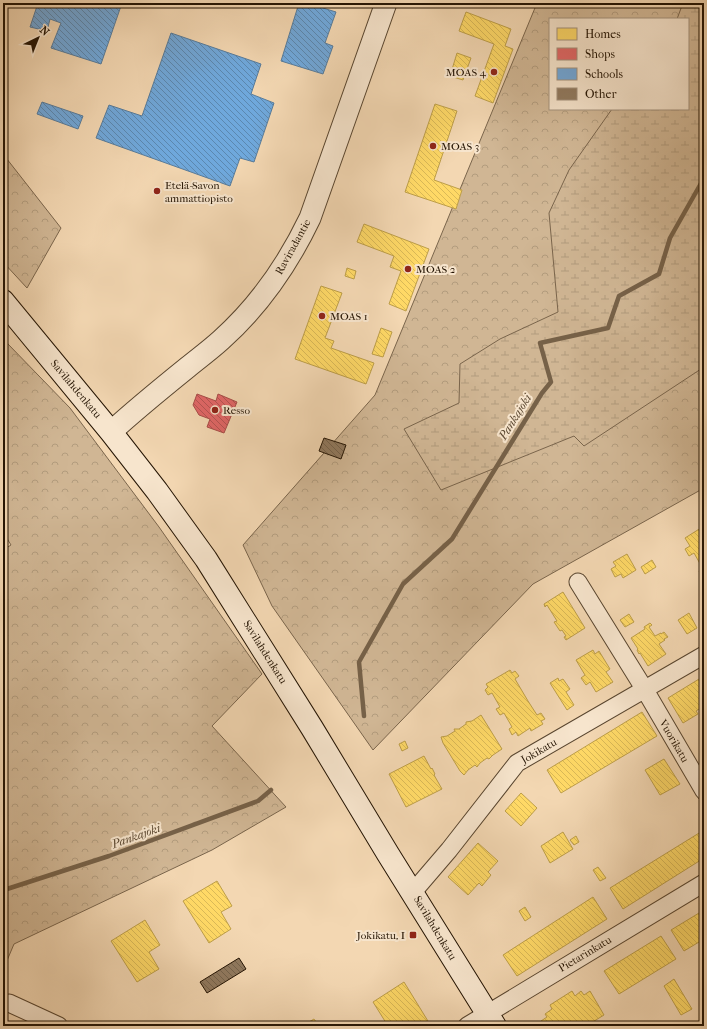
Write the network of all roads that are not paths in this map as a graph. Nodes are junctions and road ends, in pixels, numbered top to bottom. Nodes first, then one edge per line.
1 (386, 3) edge
2 (3, 301) edge
3 (111, 432) junction
4 (578, 582) dead end
5 (704, 655) edge
6 (645, 690) junction
7 (704, 791) edge
8 (704, 883) edge
9 (413, 892) junction
10 (9, 1003) dead end
11 (491, 1020) edge
12 (59, 1026) edge
13 (467, 1026) edge

1 - 3 street, Raviradantie
2 - 3 main road, Savilahdenkatu
3 - 9 main road, Savilahdenkatu
4 - 6 street, Vuorikatu
5 - 6 street, Jokikatu
6 - 7 street, Vuorikatu
6 - 9 street, Jokikatu
8 - 11 street, Pietarinkatu
9 - 11 main road, Savilahdenkatu
10 - 12 street
11 - 13 street, Pietarinkatu

